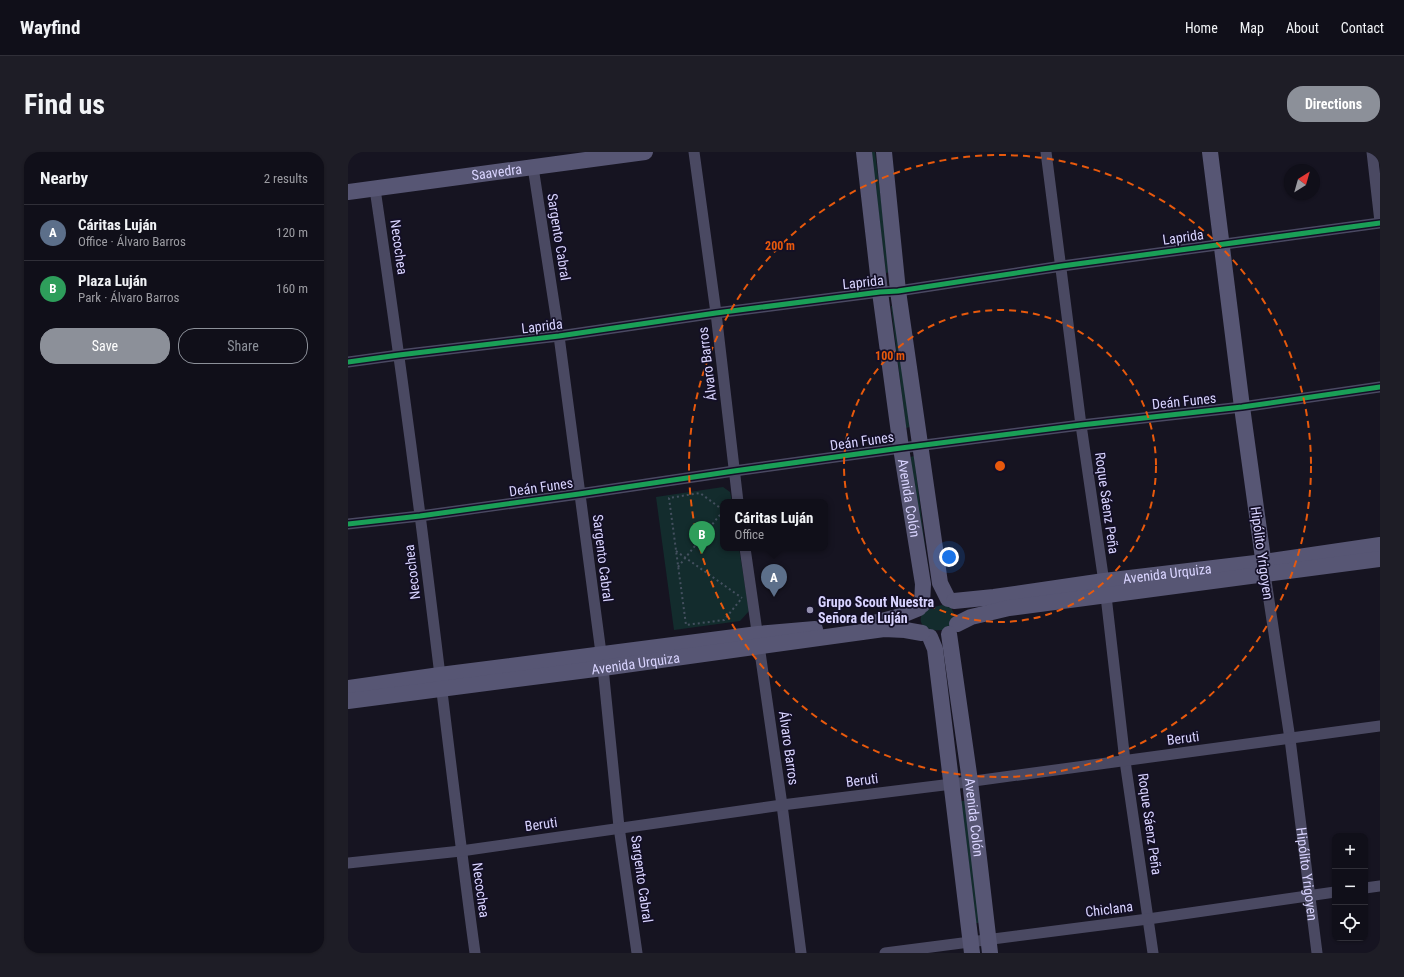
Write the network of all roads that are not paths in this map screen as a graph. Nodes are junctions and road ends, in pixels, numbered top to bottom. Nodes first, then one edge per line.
1 (645, 152) edge
2 (694, 152) edge
3 (864, 152) edge
4 (884, 152) edge
5 (1046, 152) edge
6 (1210, 152) edge
7 (1372, 152) edge
8 (533, 167) junction
9 (375, 189) junction
10 (348, 192) edge
11 (1380, 222) edge
12 (1222, 244) junction
13 (1062, 266) junction
14 (898, 291) junction
15 (880, 292) junction
16 (716, 313) junction
17 (559, 336) junction
18 (399, 355) junction
19 (348, 362) edge
20 (1380, 387) edge
21 (1242, 407) junction
22 (1081, 425) junction
23 (920, 446) junction
24 (901, 448) junction
25 (734, 471) junction
26 (579, 494) junction
27 (738, 499) edge
28 (420, 516) junction
29 (348, 524) edge
30 (1380, 545) edge
31 (745, 551) edge
32 (1380, 559) edge
33 (1264, 568) junction
34 (1105, 588) junction
35 (951, 600) junction
36 (921, 606) junction
37 (953, 629) junction
38 (926, 635) junction
39 (759, 640) junction
40 (601, 661) junction
41 (441, 682) junction
42 (348, 688) edge
43 (348, 701) edge
44 (1380, 726) edge
45 (1290, 739) junction
46 (1126, 761) junction
47 (970, 781) junction
48 (952, 784) junction
49 (782, 805) junction
50 (619, 827) junction
51 (461, 851) junction
52 (348, 863) edge
53 (1380, 886) edge
54 (1368, 888) edge
55 (1332, 892) edge
56 (1310, 896) junction
57 (1148, 919) junction
58 (989, 946) edge
59 (971, 948) edge
60 (475, 953) edge
61 (637, 953) edge
62 (801, 953) edge
63 (885, 953) edge
64 (1154, 953) edge
65 (1317, 953) edge

1 - 8 main road, Saavedra
2 - 16 street, Álvaro Barros
3 - 15 main road, Avenida Colón
4 - 14 main road, Avenida Colón
5 - 13 street, Roque Sáenz Peña
6 - 12 main road, Hipólito Yrigoyen
7 - 11 street
8 - 9 main road, Saavedra
8 - 17 street, Sargento Cabral
9 - 10 main road, Saavedra
9 - 18 street, Necochea
11 - 12 street, Laprida
12 - 13 street, Laprida
12 - 21 main road, Hipólito Yrigoyen
13 - 14 street, Laprida
13 - 22 street, Roque Sáenz Peña
14 - 15 street, Laprida
14 - 23 main road, Avenida Colón
15 - 16 street, Laprida
15 - 24 main road, Avenida Colón
16 - 17 street, Laprida
16 - 25 street, Álvaro Barros
17 - 18 street, Laprida
17 - 26 street, Sargento Cabral
18 - 19 street, Laprida
18 - 28 street, Necochea
20 - 21 street, Deán Funes
21 - 22 street, Deán Funes
21 - 33 main road, Hipólito Yrigoyen
22 - 23 street, Deán Funes
22 - 34 street, Roque Sáenz Peña
23 - 24 street, Deán Funes
23 - 35 main road, Avenida Colón
24 - 25 street, Deán Funes
24 - 36 main road, Avenida Colón
25 - 26 street, Deán Funes
25 - 27 street, Álvaro Barros
26 - 28 street, Deán Funes
26 - 40 street, Sargento Cabral
28 - 29 street, Deán Funes
28 - 41 street, Necochea
30 - 33 main road, Avenida Urquiza
31 - 39 street, Álvaro Barros
32 - 33 main road, Avenida Urquiza
33 - 34 main road, Avenida Urquiza
33 - 45 street, Hipólito Yrigoyen
34 - 35 main road, Avenida Urquiza
34 - 37 main road, Avenida Urquiza
34 - 46 street, Roque Sáenz Peña
35 - 36 main road
35 - 37 main road
36 - 38 main road
36 - 39 main road, Avenida Urquiza
37 - 38 main road
37 - 47 main road, Avenida Colón
38 - 39 main road, Avenida Urquiza
38 - 48 main road, Avenida Colón
39 - 40 main road, Avenida Urquiza
39 - 49 street, Álvaro Barros
40 - 41 main road, Avenida Urquiza
40 - 50 street, Sargento Cabral
41 - 42 main road, Avenida Urquiza
41 - 43 main road, Avenida Urquiza
41 - 51 street, Necochea
44 - 45 street, Beruti
45 - 46 street, Beruti
45 - 56 street, Hipólito Yrigoyen
46 - 47 street, Beruti
46 - 57 street, Roque Sáenz Peña
47 - 48 street, Beruti
47 - 58 main road, Avenida Colón
48 - 49 street, Beruti
48 - 59 main road, Avenida Colón
49 - 50 street, Beruti
49 - 62 street, Álvaro Barros
50 - 51 street, Beruti
50 - 61 street, Sargento Cabral
51 - 52 street, Beruti
51 - 60 street, Necochea
53 - 54 street
55 - 56 street, Chiclana
56 - 57 street, Chiclana
56 - 65 street, Hipólito Yrigoyen
57 - 58 street, Chiclana
57 - 64 street, Roque Sáenz Peña
58 - 59 street, Chiclana
59 - 63 street, Chiclana

